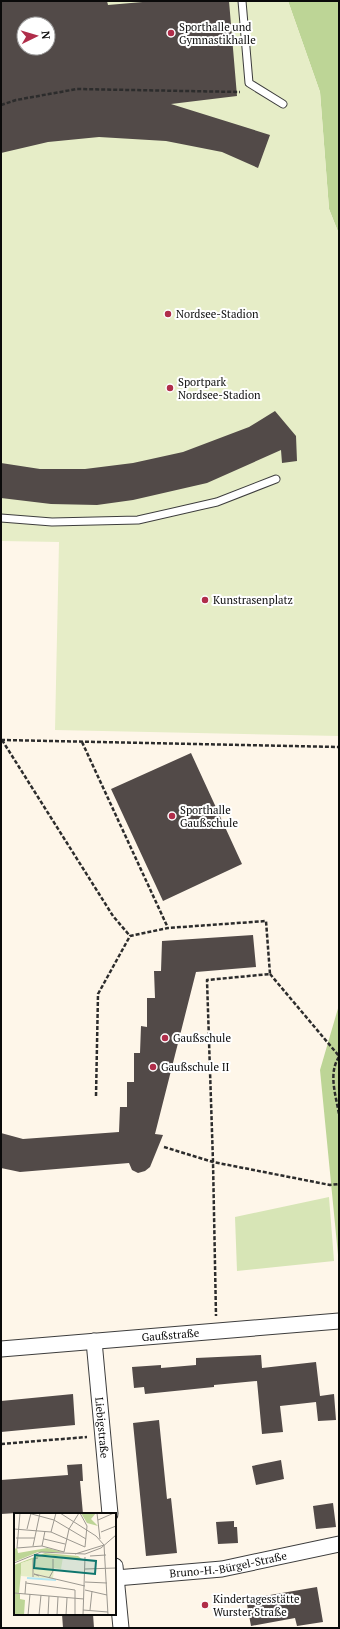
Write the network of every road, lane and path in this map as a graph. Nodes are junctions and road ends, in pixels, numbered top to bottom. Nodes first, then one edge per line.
1 (242, 1) edge
2 (242, 92) dead end
3 (284, 104) dead end
4 (1, 105) edge
5 (276, 479) dead end
6 (1, 518) edge
7 (2, 740) edge
8 (82, 742) junction
9 (339, 747) edge
10 (168, 928) junction
11 (130, 936) junction
12 (270, 974) junction
13 (339, 1056) edge
14 (96, 1096) dead end
15 (339, 1114) edge
16 (164, 1146) dead end
17 (214, 1162) junction
18 (339, 1184) edge
19 (339, 1321) edge
20 (216, 1331) junction
21 (94, 1341) junction
22 (1, 1348) edge
23 (103, 1436) junction
24 (1, 1444) edge
25 (110, 1513) edge
26 (339, 1544) edge
27 (116, 1572) edge
28 (121, 1628) edge

1 - 3 lane
2 - 4 path
5 - 6 lane
7 - 8 path
7 - 11 path
8 - 9 path
8 - 10 path
10 - 11 path
10 - 12 path
11 - 14 path
12 - 13 path
12 - 17 path
13 - 15 path
16 - 17 path
17 - 18 path
17 - 20 path
19 - 20 street, Gaußstraße
20 - 21 street, Gaußstraße
21 - 22 street, Gaußstraße
21 - 23 street, Liebigstraße
23 - 24 path
23 - 25 street, Liebigstraße
26 - 27 street, Bruno-H.-Bürgel-Straße
27 - 28 street

